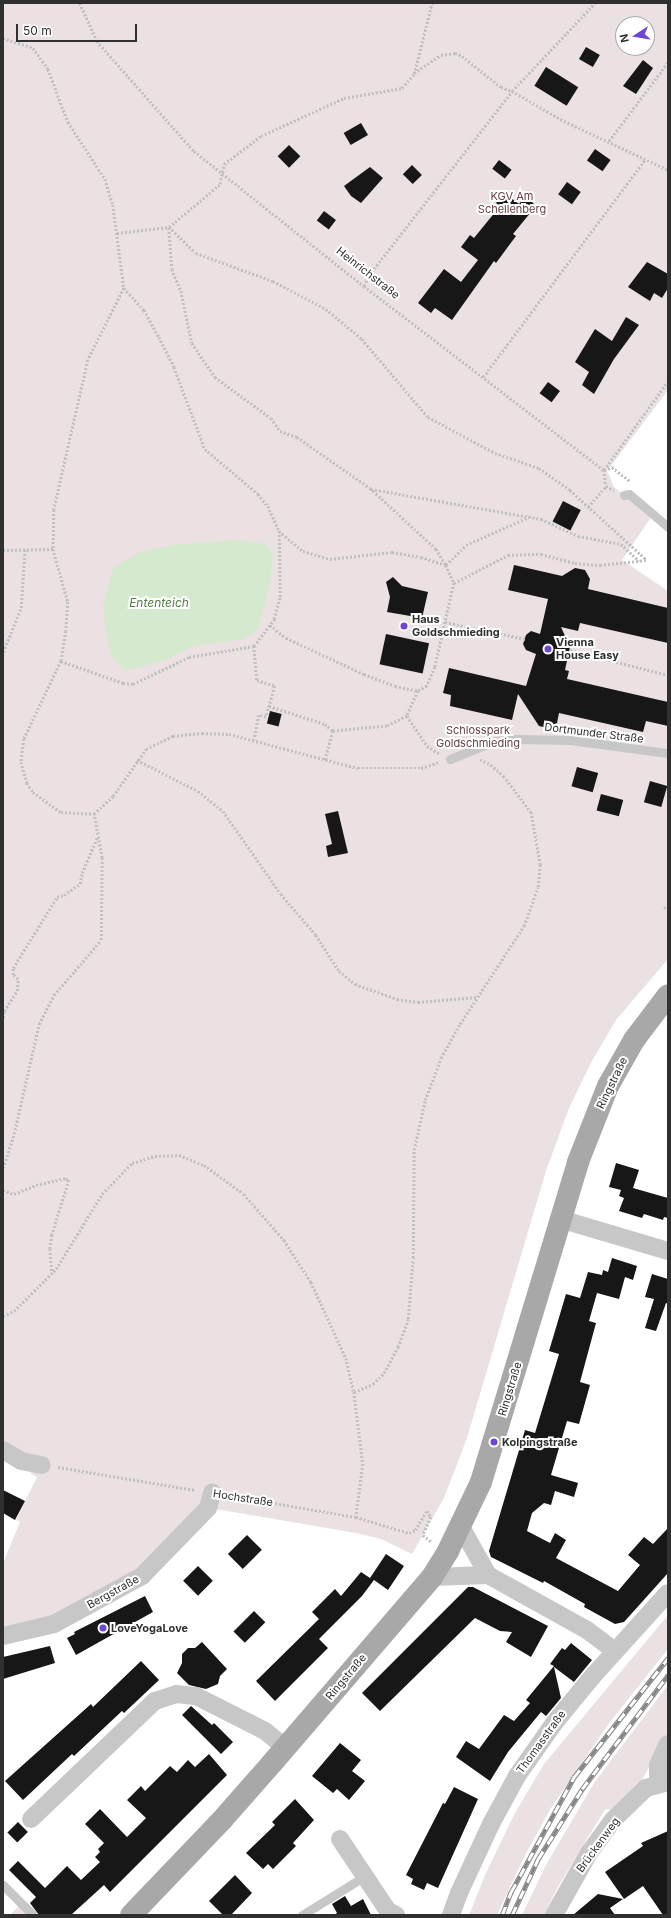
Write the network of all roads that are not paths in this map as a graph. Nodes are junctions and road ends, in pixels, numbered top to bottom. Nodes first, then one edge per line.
1 (624, 495) road end
2 (668, 527) edge
3 (668, 753) edge
4 (450, 759) road end
5 (668, 994) edge
6 (560, 1219) junction
7 (668, 1251) edge
8 (3, 1450) edge
9 (42, 1464) road end
10 (212, 1493) road end
11 (461, 1527) junction
12 (488, 1575) junction
13 (432, 1577) junction
14 (668, 1593) edge
15 (3, 1636) edge
16 (615, 1651) junction
17 (668, 1744) edge
18 (286, 1748) junction
19 (663, 1783) edge
20 (31, 1818) dead end
21 (340, 1839) dead end
22 (365, 1876) junction
23 (3, 1885) edge
24 (33, 1915) edge
25 (131, 1915) edge
26 (302, 1915) edge
27 (396, 1915) edge
28 (451, 1915) edge
29 (554, 1915) edge

1 - 2 lane
3 - 4 lane, Dortmunder Straße
5 - 6 main road, Ringstraße
6 - 7 street
6 - 11 main road, Ringstraße
8 - 9 street
10 - 15 street, Bergstraße
11 - 12 street
11 - 13 main road, Ringstraße
12 - 13 street
12 - 16 street
13 - 18 main road, Ringstraße
14 - 16 street, Thomasstraße
16 - 28 street, Thomasstraße
17 - 19 street, Brückenweg
18 - 20 street
18 - 25 main road, Ringstraße
19 - 29 street, Brückenweg
21 - 22 street
22 - 26 lane
22 - 27 street
23 - 24 lane

